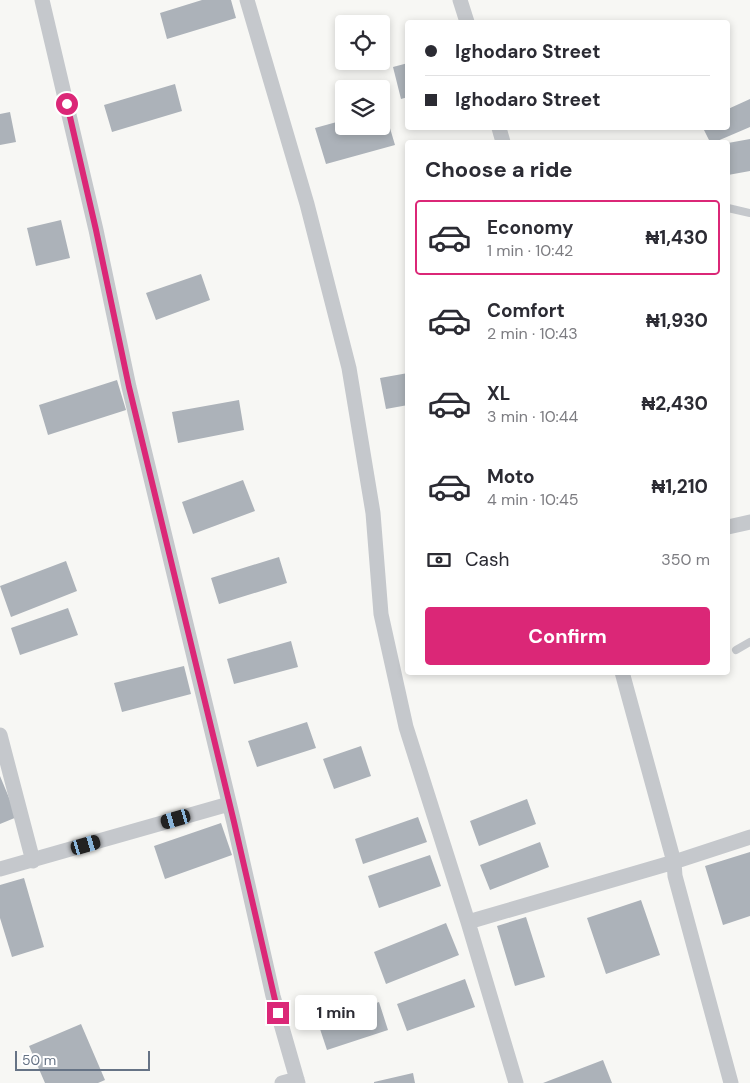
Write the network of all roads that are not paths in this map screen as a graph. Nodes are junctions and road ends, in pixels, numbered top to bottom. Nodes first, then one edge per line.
1 (42, 0) edge
2 (247, 0) edge
3 (460, 0) edge
4 (466, 20) edge
5 (730, 208) edge
6 (750, 213) edge
7 (750, 522) edge
8 (730, 527) edge
9 (750, 642) edge
10 (736, 650) dead end
11 (623, 675) edge
12 (0, 735) edge
13 (229, 804) junction
14 (750, 837) edge
15 (33, 861) junction
16 (674, 862) junction
17 (0, 869) edge
18 (468, 922) junction
19 (297, 1081) edge
20 (282, 1083) edge
21 (516, 1083) edge
22 (731, 1083) edge

1 - 13 street
2 - 18 street
3 - 4 street
5 - 6 lane
7 - 8 street
9 - 10 lane
11 - 16 street
12 - 15 street
13 - 15 street
13 - 19 street
14 - 16 street
15 - 17 street
16 - 18 street
16 - 22 street
18 - 21 street
19 - 20 street

